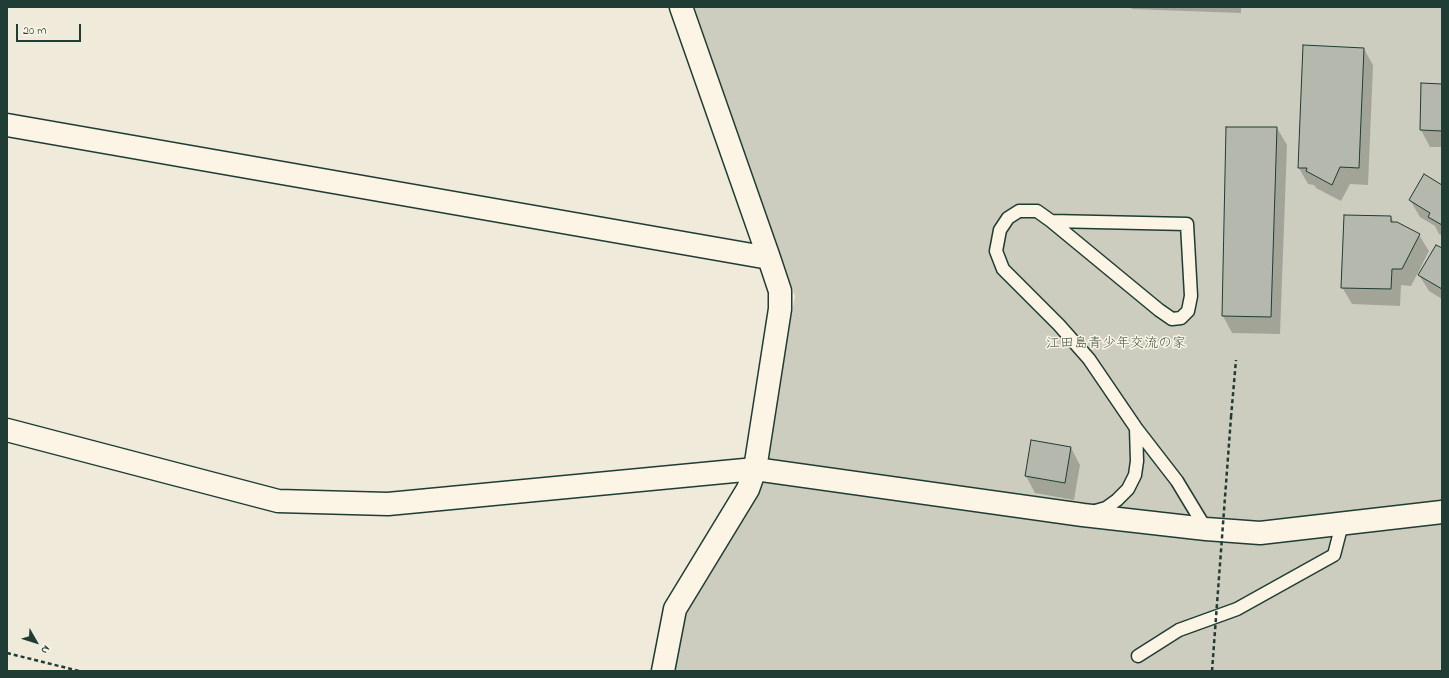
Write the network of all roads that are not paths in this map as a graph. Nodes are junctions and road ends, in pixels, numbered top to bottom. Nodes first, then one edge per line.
1 (681, 7) edge
2 (7, 125) edge
3 (1051, 220) junction
4 (770, 258) junction
5 (1136, 428) junction
6 (7, 430) edge
7 (755, 469) junction
8 (1442, 512) edge
9 (1083, 515) junction
10 (1342, 524) junction
11 (1206, 529) junction
12 (1138, 656) dead end
13 (663, 671) edge

1 - 4 street
2 - 4 street
3 - 3 lane
3 - 5 lane
4 - 7 street
5 - 9 lane
5 - 11 lane
6 - 7 street
7 - 9 street
7 - 13 street
8 - 10 street
9 - 11 street
10 - 11 street
10 - 12 lane

